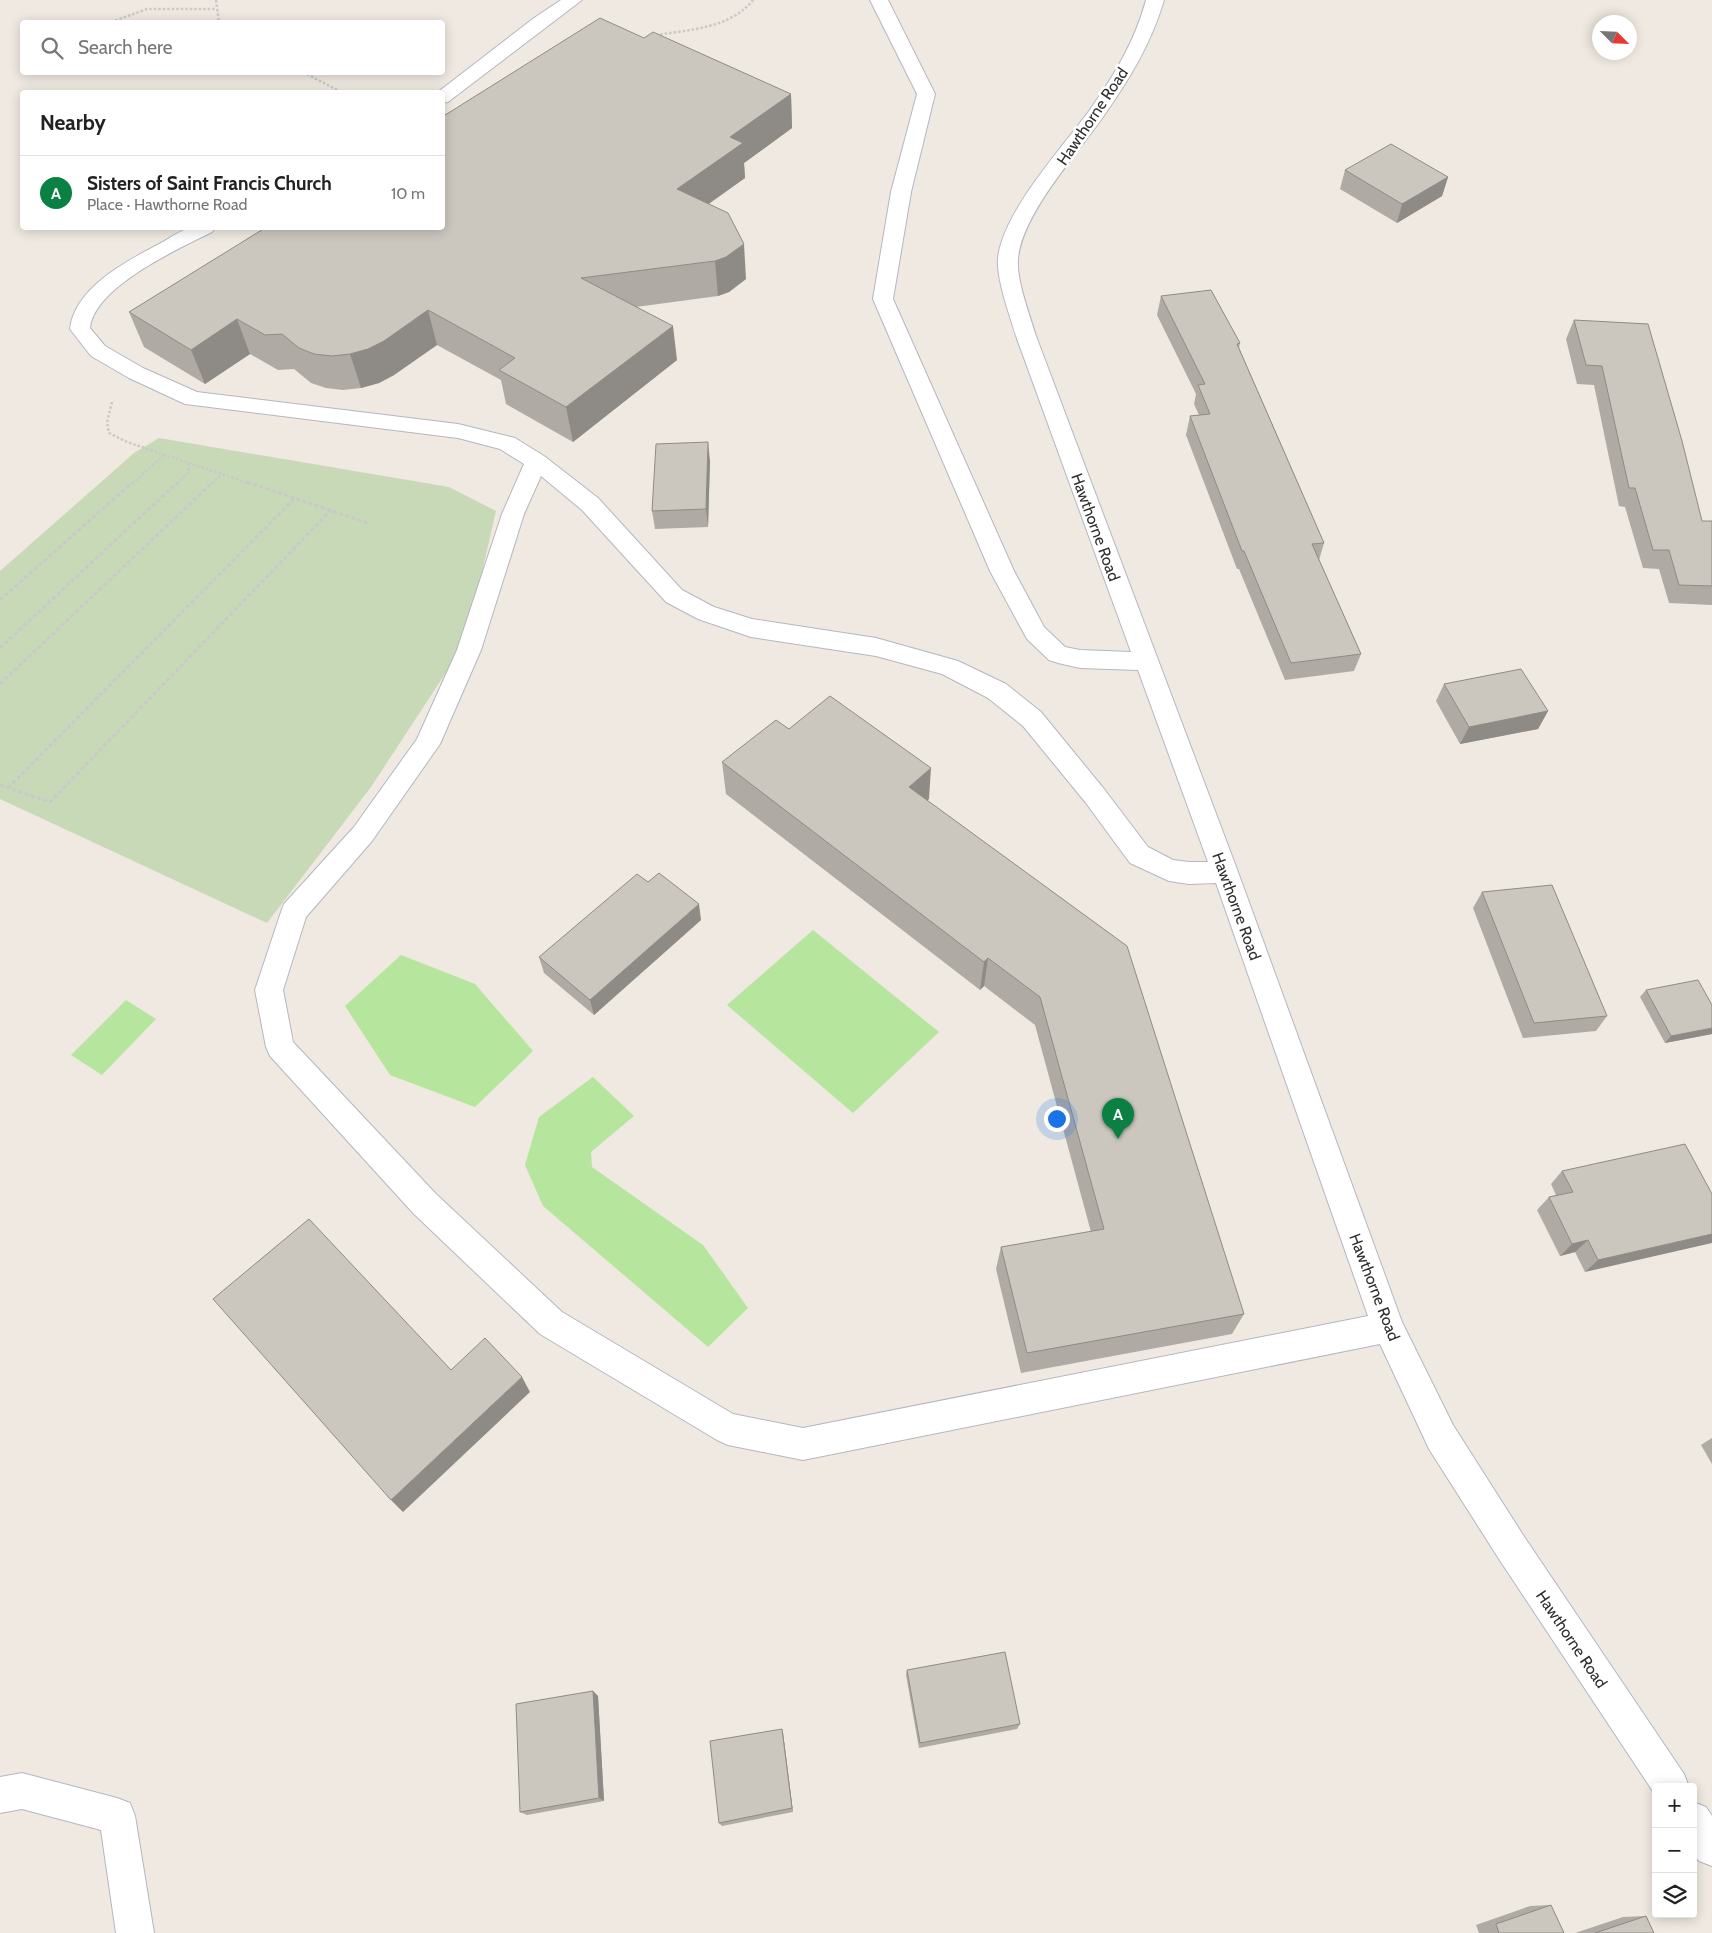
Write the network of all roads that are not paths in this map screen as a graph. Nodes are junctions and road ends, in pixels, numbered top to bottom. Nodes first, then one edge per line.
1 (573, 0) edge
2 (879, 0) edge
3 (1155, 0) edge
4 (445, 96) edge
5 (202, 230) edge
6 (536, 461) junction
7 (1146, 661) junction
8 (1225, 872) junction
9 (1388, 1327) junction
10 (1668, 1783) edge
11 (0, 1795) edge
12 (1697, 1826) edge
13 (1712, 1848) edge
14 (134, 1933) edge

1 - 4 street
2 - 7 street
3 - 7 street, Hawthorne Road
5 - 6 street
6 - 8 street
6 - 9 street
7 - 8 street, Hawthorne Road
8 - 9 street, Hawthorne Road
9 - 10 street, Hawthorne Road
11 - 14 street
12 - 13 street

